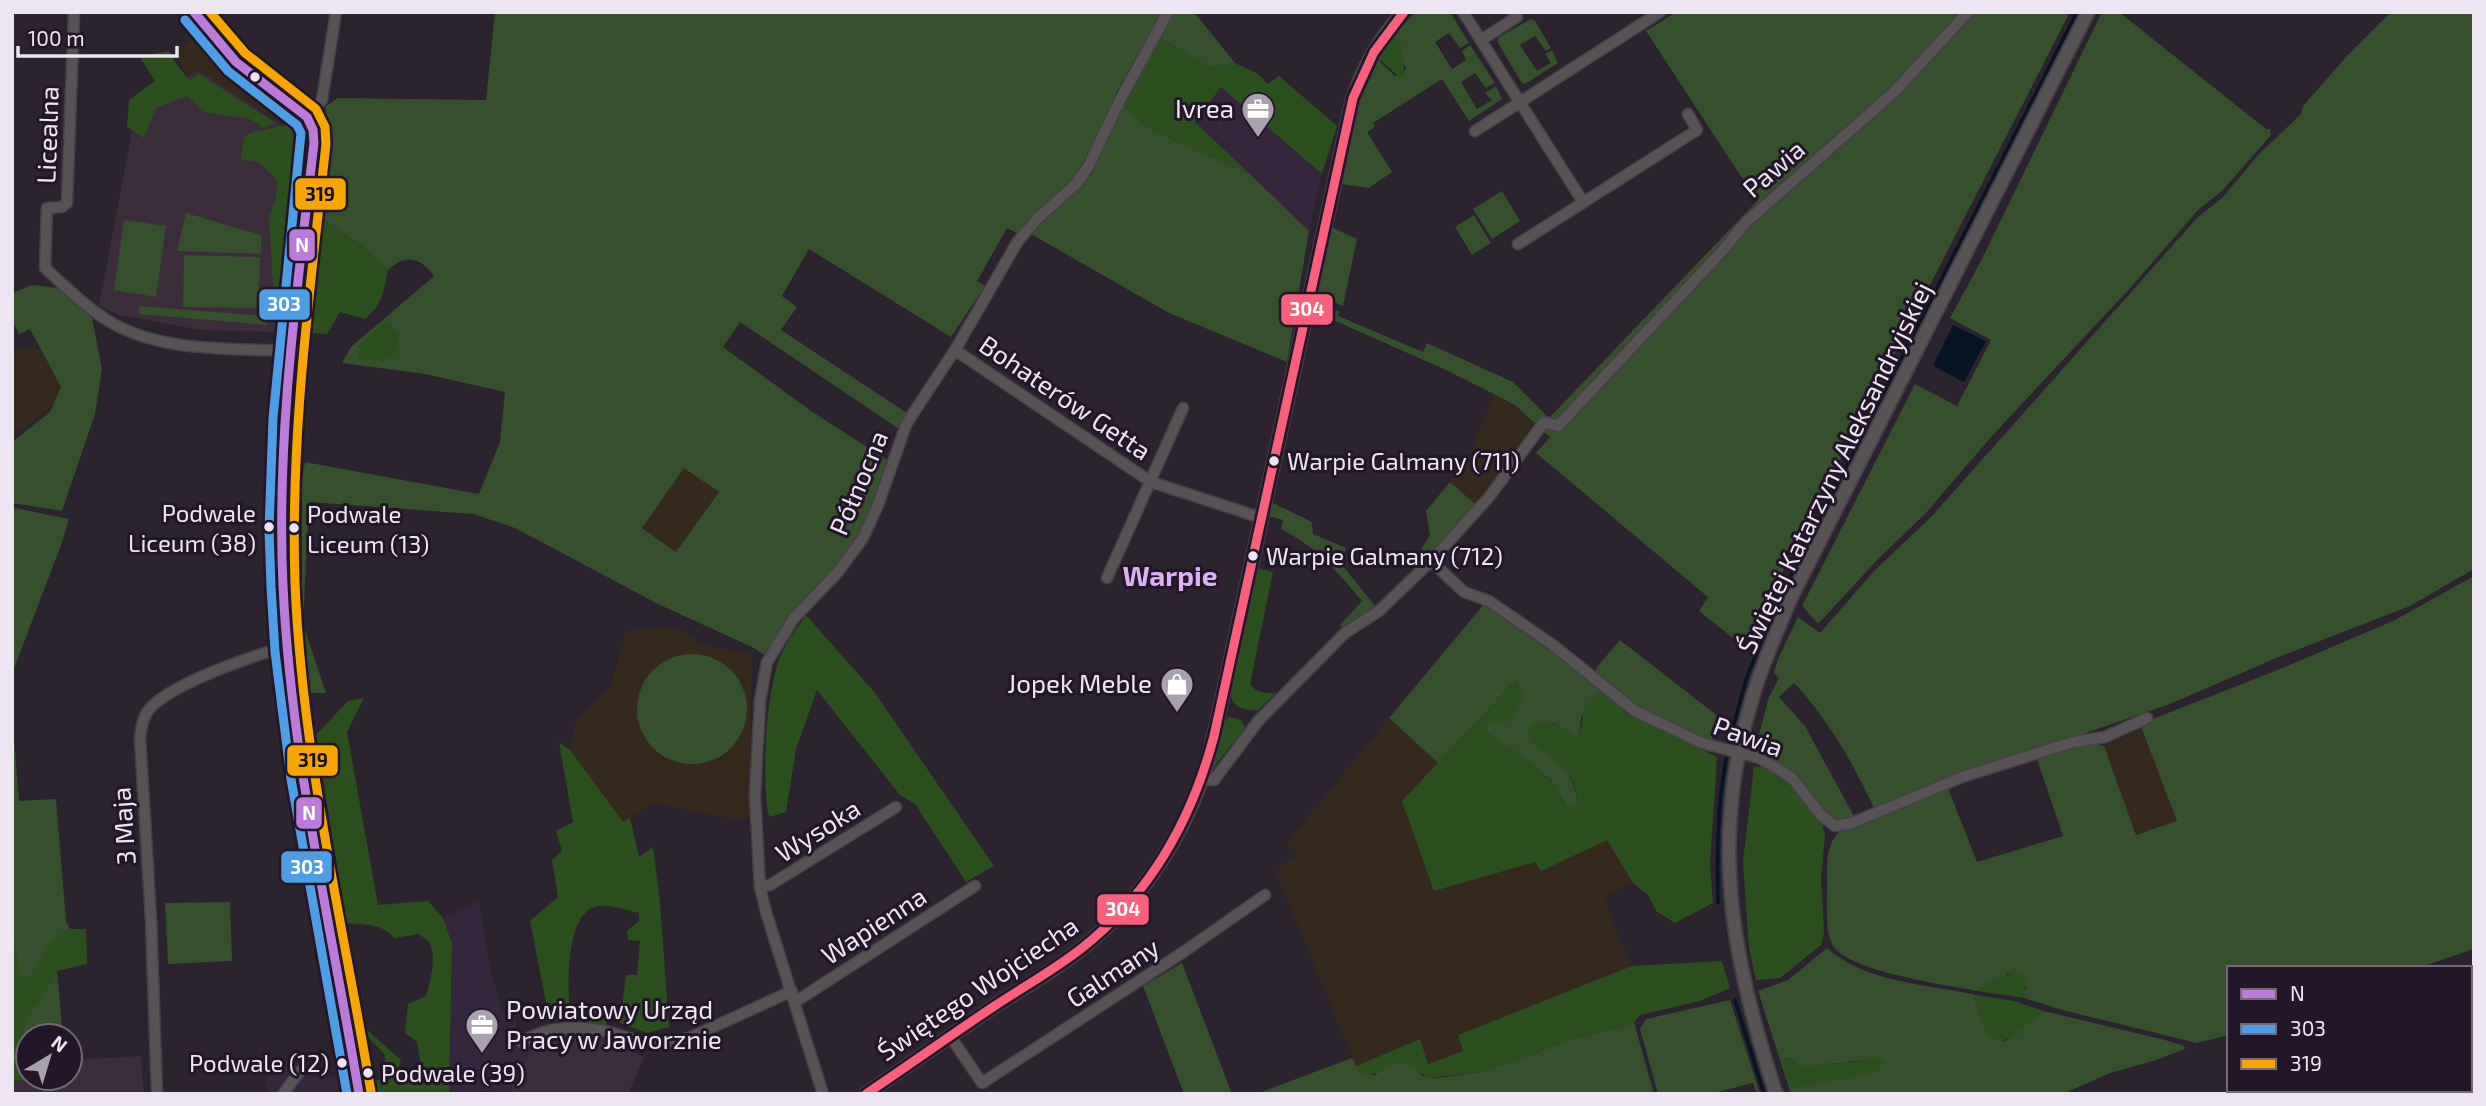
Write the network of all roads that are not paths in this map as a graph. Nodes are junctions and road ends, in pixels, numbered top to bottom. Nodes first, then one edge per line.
1 (74, 12) edge
2 (194, 12) edge
3 (336, 12) edge
4 (1168, 12) edge
5 (1404, 12) edge
6 (1464, 12) edge
7 (1514, 12) edge
8 (1660, 12) edge
9 (1968, 12) edge
10 (2088, 12) edge
11 (1481, 40) junction
12 (1520, 102) junction
13 (1688, 114) dead end
14 (307, 117) junction
15 (1475, 131) dead end
16 (1583, 202) junction
17 (1518, 244) dead end
18 (955, 350) junction
19 (290, 351) junction
20 (1183, 408) dead end
21 (1151, 482) junction
22 (1262, 518) junction
23 (1432, 561) junction
24 (1107, 578) dead end
25 (287, 646) junction
26 (2147, 718) dead end
27 (1739, 753) junction
28 (1202, 780) junction
29 (896, 807) dead end
30 (975, 886) dead end
31 (760, 887) junction
32 (1265, 895) dead end
33 (794, 996) junction
34 (950, 1036) junction
35 (522, 1042) dead end
36 (300, 1071) dead end
37 (982, 1083) junction
38 (157, 1094) edge
39 (283, 1094) edge
40 (359, 1094) edge
41 (823, 1094) edge
42 (866, 1094) edge
43 (989, 1094) edge
44 (1776, 1094) edge

1 - 19 street, Licealna
2 - 14 street
3 - 14 street
4 - 18 street, Północna
5 - 22 street, Świętego Wojciecha
6 - 11 street
7 - 11 street
8 - 12 street
9 - 23 street, Pawia
10 - 27 street, Świętej Katarzyny Aleksandryjskiej
11 - 12 street
12 - 15 street
12 - 16 street
13 - 16 street
14 - 19 street
16 - 17 street
18 - 21 street, Bohaterów Getta
18 - 31 street, Północna
19 - 25 street
20 - 21 street, Bohaterów Getta
21 - 22 street, Bohaterów Getta
21 - 24 street, Bohaterów Getta
22 - 28 street, Świętego Wojciecha
23 - 27 street, Pawia
23 - 28 street
25 - 38 street, 3 Maja
25 - 40 street
26 - 27 street, Pawia
27 - 44 street, Świętej Katarzyny Aleksandryjskiej
28 - 34 street, Świętego Wojciecha
29 - 31 street, Wysoka
30 - 33 street, Wapienna
31 - 33 street, Północna
32 - 37 street, Galmany
33 - 35 street, Wapienna
33 - 41 street, Północna
34 - 37 street
34 - 42 street, Świętego Wojciecha
36 - 39 street
37 - 43 street

